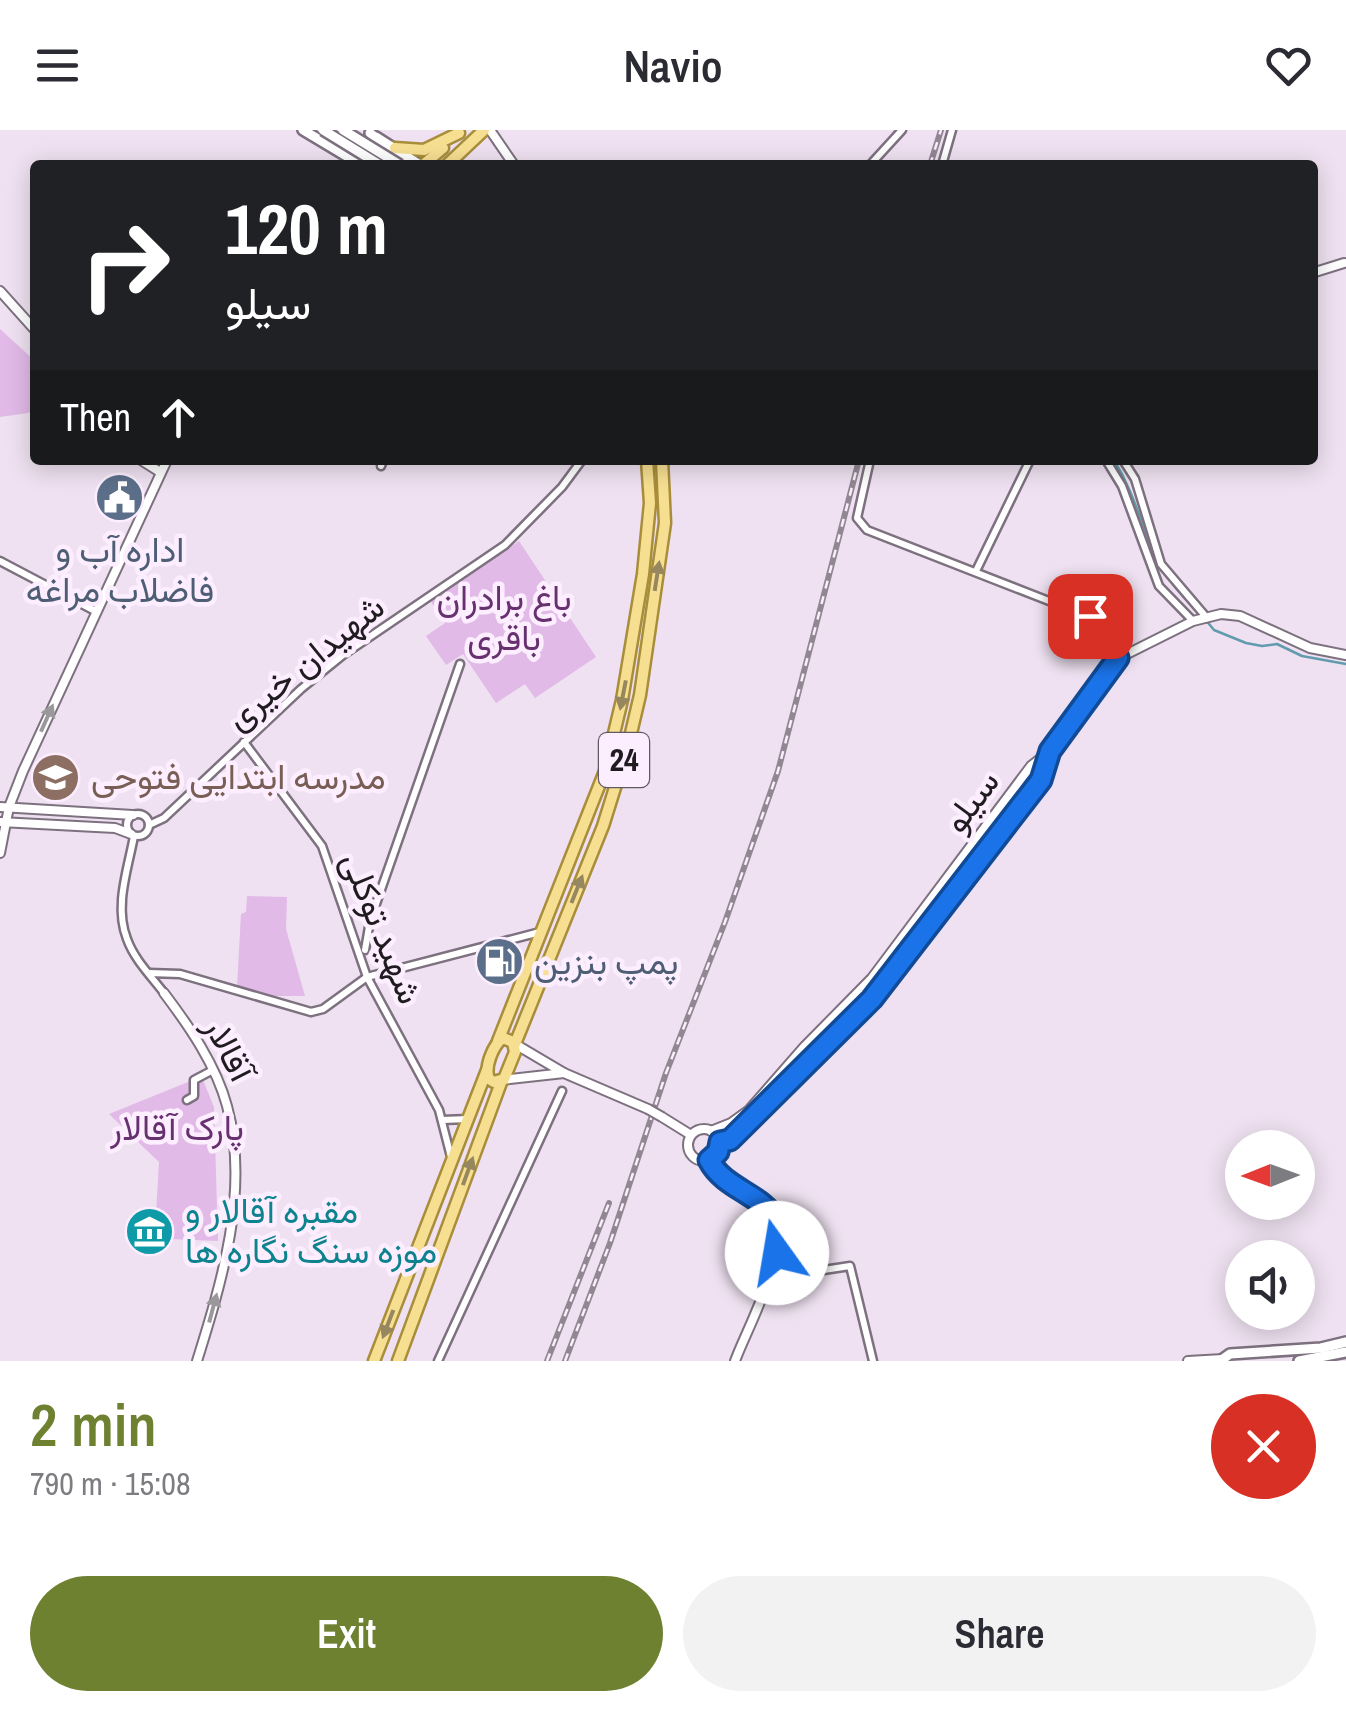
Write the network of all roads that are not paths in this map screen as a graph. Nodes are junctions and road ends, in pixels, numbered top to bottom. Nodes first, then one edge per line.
1 (303, 130) edge
2 (323, 130) edge
3 (343, 130) edge
4 (487, 130) edge
5 (902, 130) edge
6 (952, 130) edge
7 (367, 131) edge
8 (461, 132) edge
9 (448, 143) junction
10 (395, 148) junction
11 (945, 153) junction
12 (355, 160) edge
13 (372, 160) edge
14 (372, 160) edge
15 (392, 160) edge
16 (414, 160) edge
17 (428, 160) edge
18 (451, 160) edge
19 (456, 160) edge
20 (510, 160) edge
21 (875, 160) edge
22 (943, 160) edge
23 (948, 160) edge
24 (1344, 263) edge
25 (1318, 270) edge
26 (0, 291) edge
27 (30, 324) edge
28 (149, 465) edge
29 (164, 465) edge
30 (578, 465) edge
31 (647, 465) edge
32 (662, 465) edge
33 (869, 465) edge
34 (1028, 465) edge
35 (1109, 465) edge
36 (1126, 465) edge
37 (160, 472) junction
38 (0, 561) edge
39 (976, 571) junction
40 (95, 611) junction
41 (1202, 619) junction
42 (1346, 655) edge
43 (1118, 658) junction
44 (460, 664) dead end
45 (244, 742) junction
46 (1050, 751) junction
47 (4, 807) edge
48 (133, 815) junction
49 (3, 822) edge
50 (149, 825) junction
51 (132, 835) junction
52 (0, 853) edge
53 (542, 933) junction
54 (365, 950) dead end
55 (149, 973) junction
56 (367, 978) junction
57 (864, 987) junction
58 (164, 993) joint
59 (872, 999) junction
60 (498, 1041) junction
61 (514, 1044) junction
62 (213, 1070) junction
63 (486, 1070) junction
64 (564, 1073) junction
65 (502, 1080) junction
66 (562, 1091) dead end
67 (771, 1093) junction
68 (187, 1100) dead end
69 (469, 1119) junction
70 (442, 1120) junction
71 (711, 1130) junction
72 (691, 1135) junction
73 (720, 1142) junction
74 (709, 1160) junction
75 (452, 1161) junction
76 (780, 1243) junction
77 (1346, 1342) edge
78 (1346, 1352) edge
79 (1224, 1360) edge
80 (197, 1361) edge
81 (374, 1361) edge
82 (398, 1361) edge
83 (438, 1361) edge
84 (735, 1361) edge
85 (874, 1361) edge
86 (1188, 1361) edge
87 (1299, 1361) edge

1 - 12 main road
2 - 14 main road, bridge
3 - 15 main road, bridge
4 - 19 main road
4 - 20 street
5 - 21 street
6 - 11 street
7 - 10 main road
7 - 13 main road
8 - 9 main road
8 - 10 main road
9 - 17 main road
9 - 18 main road
10 - 16 main road
11 - 22 street
11 - 23 street
24 - 25 street
26 - 27 street
28 - 37 street
29 - 37 street
30 - 45 street, شهیدان خیری
31 -> 53 main road, 24
61 -> 32 main road, 24
33 - 39 street
34 - 39 street
35 - 41 street
36 - 41 street
37 - 40 street
38 - 40 street
39 - 43 street
47 -> 40 street
41 - 42 street
41 - 43 street
43 - 46 street
44 - 54 street
45 - 50 street, شهیدان خیری
45 - 56 street, شهید توکلی
46 - 57 street, سیلو
46 - 59 street, سیلو
47 - 48 street
47 - 49 street
48 - 50 street
48 - 51 street
49 - 51 street
49 - 52 street
50 - 51 street
51 - 55 street, آقالار
53 - 56 street
53 - 60 main road, 24
55 - 56 street
55 - 58 street, آقالار
56 - 70 street, شهید توکلی
57 - 59 street
57 - 67 street, سیلو
58 - 62 street, آقالار
59 - 67 street, سیلو
60 - 61 main road
60 - 63 main road, 24
61 - 64 street
61 - 65 main road, 24
62 - 68 street
80 -> 62 street, آقالار
63 - 65 main road
63 - 69 main road, 24
64 - 65 street
64 - 72 street, bridge
82 -> 65 main road, 24
66 - 83 street
67 - 71 street, سیلو
67 - 73 street, سیلو
69 - 70 street
69 - 75 main road, 24
70 - 75 street, شهید توکلی
71 - 72 street
71 - 73 street
72 - 74 street
73 - 74 street
74 - 76 street
75 -> 81 main road, 24
76 - 84 street
76 - 85 street
77 - 79 main road
78 - 87 main road
79 - 86 street

